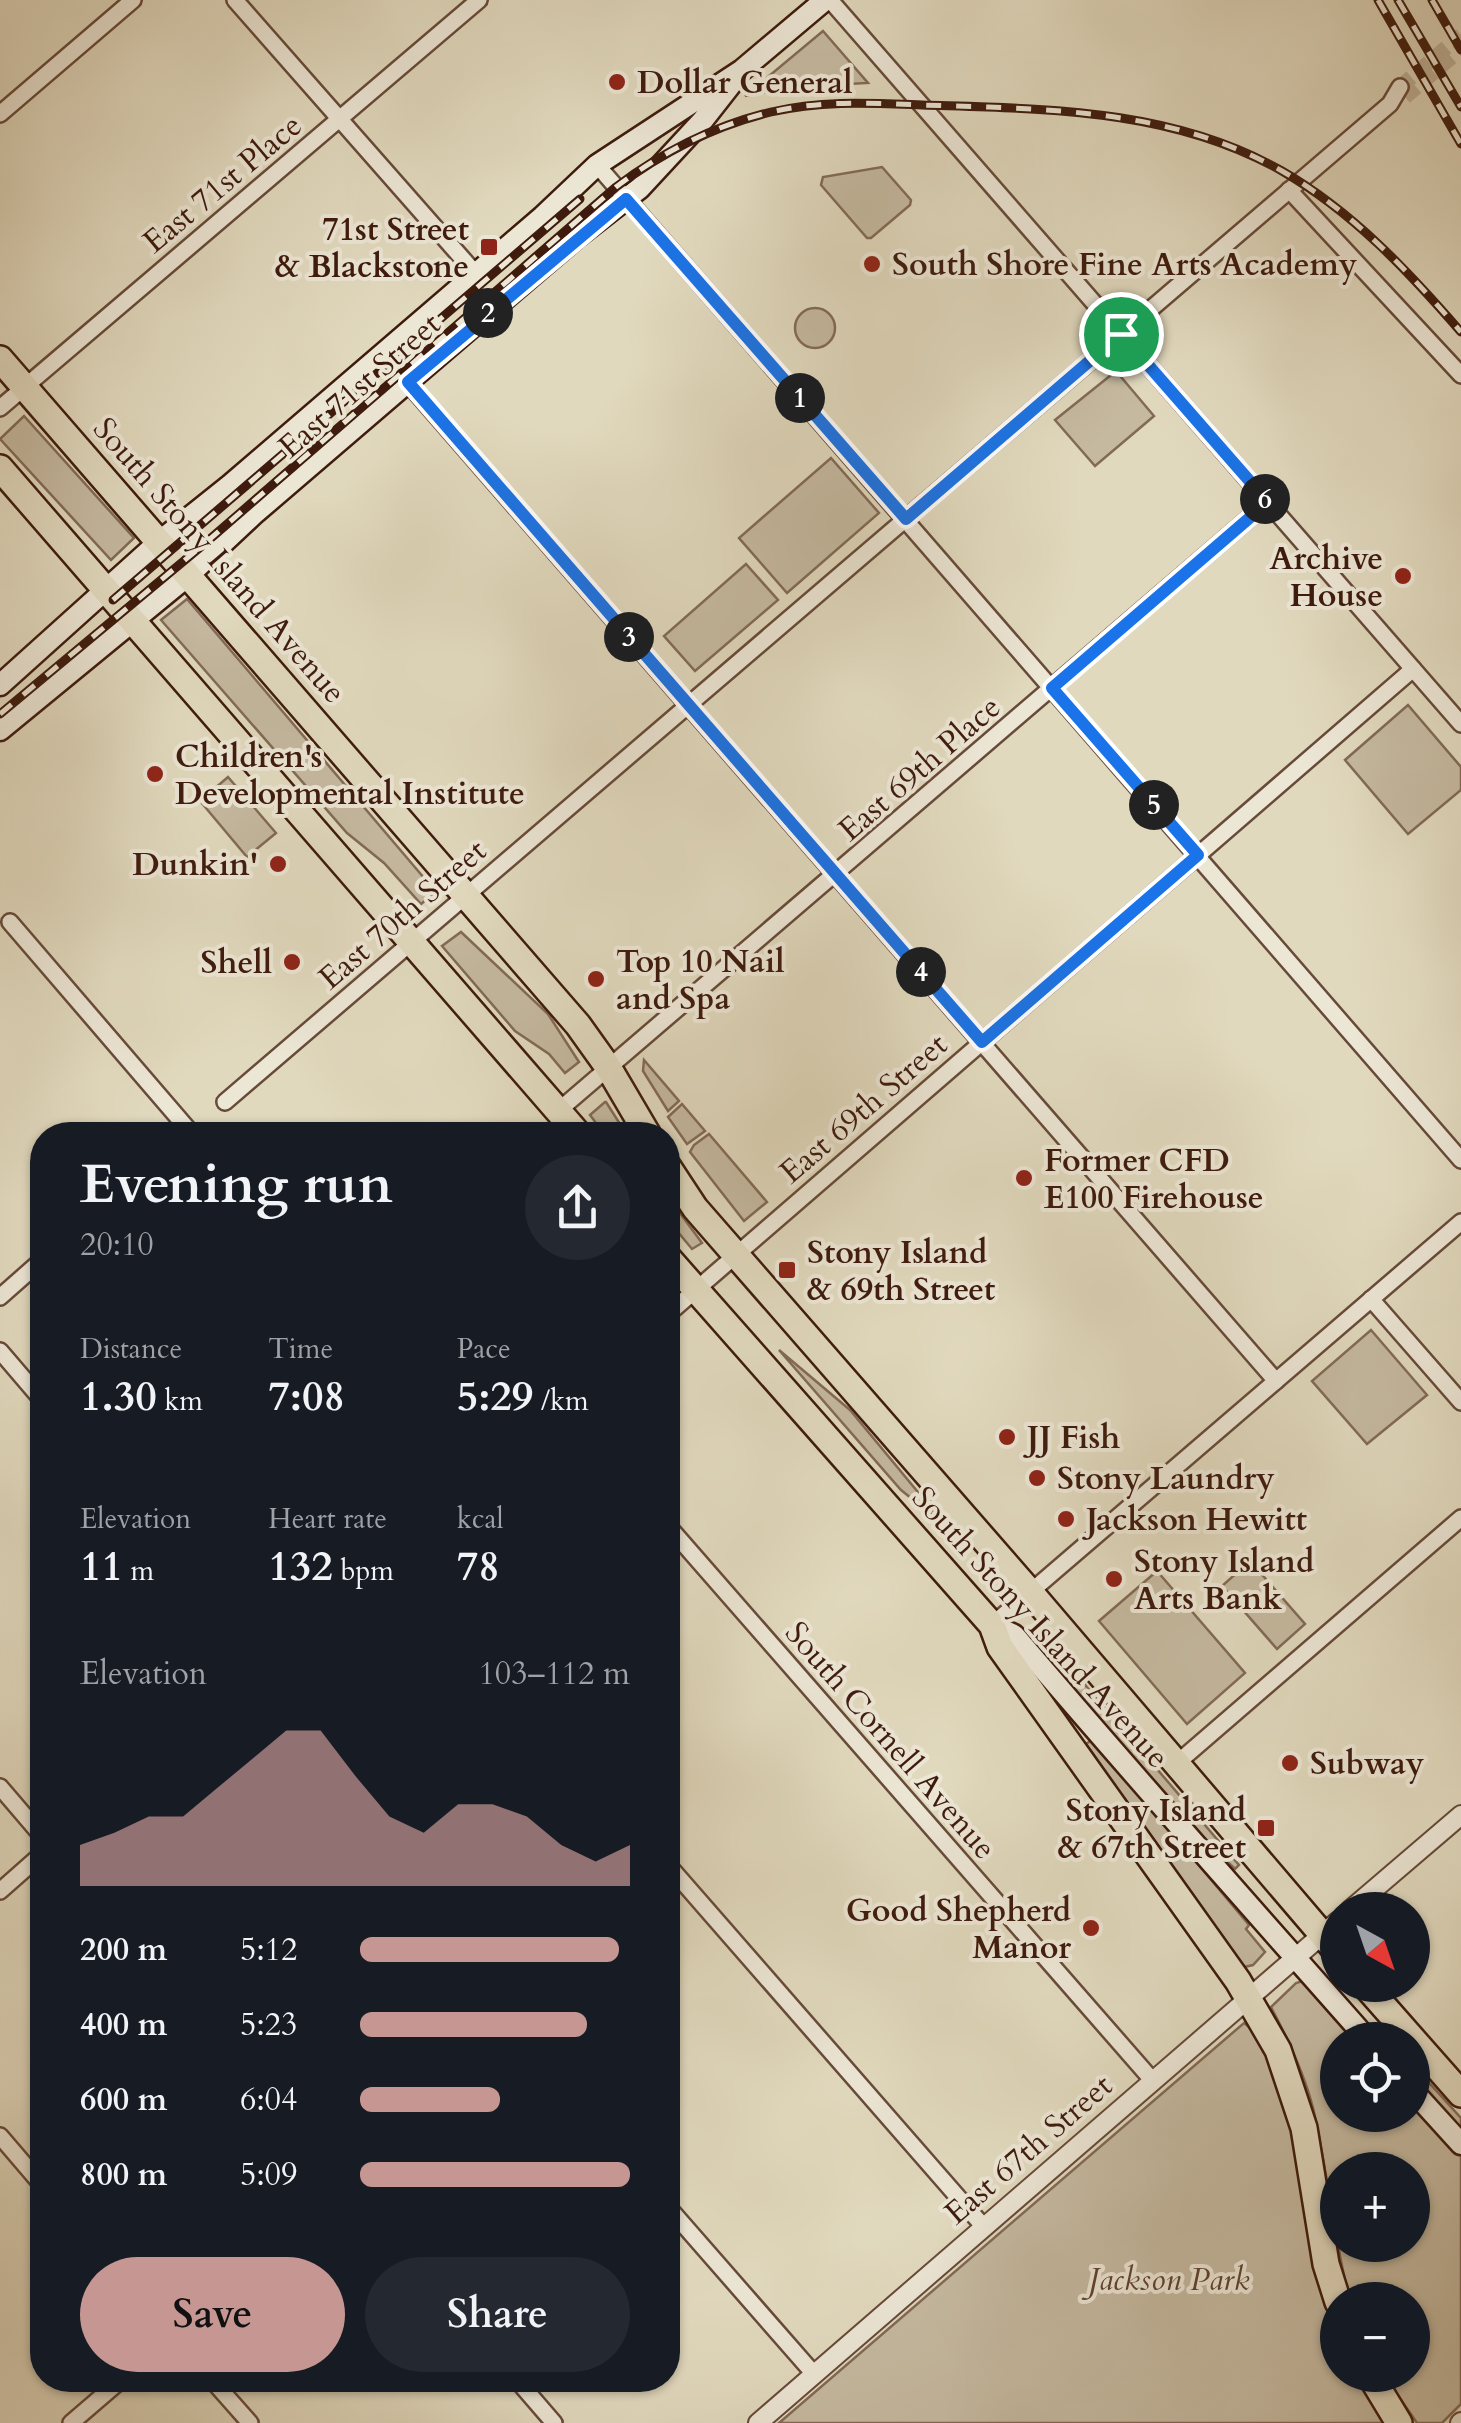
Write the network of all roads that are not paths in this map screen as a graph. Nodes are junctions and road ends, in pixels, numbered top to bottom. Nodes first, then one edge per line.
1 (133, 0) edge
2 (235, 0) edge
3 (480, 0) edge
4 (827, 0) edge
5 (742, 70) junction
6 (1398, 96) tunnel mouth
7 (0, 114) edge
8 (339, 119) junction
9 (597, 165) junction
10 (1289, 190) junction
11 (626, 199) junction
12 (476, 274) junction
13 (1121, 334) junction
14 (0, 358) edge
15 (1461, 375) edge
16 (408, 382) junction
17 (25, 387) junction
18 (0, 408) edge
19 (0, 468) edge
20 (1268, 502) junction
21 (906, 519) junction
22 (160, 541) junction
23 (190, 574) junction
24 (106, 589) junction
25 (134, 620) junction
26 (1413, 669) junction
27 (0, 685) edge
28 (1052, 688) junction
29 (688, 705) junction
30 (1461, 724) edge
31 (0, 730) edge
32 (1198, 855) junction
33 (836, 876) junction
34 (467, 895) junction
35 (10, 922) dead end
36 (413, 941) junction
37 (982, 1042) junction
38 (608, 1067) junction
39 (225, 1102) dead end
40 (558, 1111) junction
41 (180, 1122) edge
42 (568, 1122) edge
43 (640, 1122) edge
44 (1461, 1160) edge
45 (680, 1185) edge
46 (1461, 1222) edge
47 (736, 1255) junction
48 (30, 1271) edge
49 (680, 1272) edge
50 (696, 1290) junction
51 (0, 1297) edge
52 (1371, 1299) junction
53 (680, 1304) edge
54 (0, 1351) edge
55 (1276, 1381) junction
56 (30, 1386) edge
57 (1461, 1402) edge
58 (1461, 1518) edge
59 (680, 1540) edge
60 (1030, 1592) junction
61 (992, 1625) junction
62 (1176, 1764) junction
63 (0, 1788) edge
64 (1461, 1815) edge
65 (30, 1822) edge
66 (30, 1865) edge
67 (680, 1879) edge
68 (0, 1891) edge
69 (1371, 1892) edge
70 (1320, 1923) edge
71 (1320, 1943) edge
72 (1296, 1957) junction
73 (1248, 1998) junction
74 (1381, 2002) edge
75 (1352, 2022) edge
76 (1152, 2081) junction
77 (1461, 2094) edge
78 (1430, 2110) edge
79 (0, 2136) edge
80 (1461, 2144) edge
81 (30, 2171) edge
82 (680, 2221) edge
83 (984, 2227) junction
84 (1332, 2282) edge
85 (814, 2374) junction
86 (106, 2392) edge
87 (223, 2392) edge
88 (527, 2392) edge
89 (1380, 2392) edge
90 (71, 2423) edge
91 (250, 2423) edge
92 (554, 2423) edge
93 (758, 2423) edge
94 (1399, 2423) edge

1 - 7 street
2 - 8 street
3 - 8 street, East 71st Place
4 - 5 main road, East 71st Street
4 - 13 street
5 - 9 main road, East 71st Street
5 - 11 main road, East 71st Street
6 - 10 street, East 70th Street
8 - 12 street
8 - 17 street, East 71st Place
9 - 11 street
9 - 12 main road, East 71st Street
10 - 13 street, East 70th Street
10 - 15 street
11 - 16 main road, East 71st Street
11 - 21 street
12 - 22 main road, East 71st Street
13 - 20 street
13 - 21 street, East 70th Street
14 - 17 highway, South Stony Island Avenue
16 - 23 main road, East 71st Street
16 - 29 street
17 - 18 street, East 71st Place
17 - 22 highway, South Stony Island Avenue
19 - 24 highway
20 - 26 street
20 - 28 street, East 69th Place
21 - 28 street
21 - 29 street, East 70th Street
22 - 23 highway, South Stony Island Avenue
22 - 24 main road, East 71st Street
23 - 25 main road, East 71st Street
23 - 34 highway, South Stony Island Avenue
24 - 25 highway
24 - 27 main road, East 71st Street
25 - 31 main road, East 71st Street
25 - 36 highway
26 - 30 street
26 - 32 street, East 69th Street
28 - 32 street
28 - 33 street, East 69th Place
29 - 33 street
29 - 34 street, East 70th Street
32 - 37 street, East 69th Street
32 - 44 street
33 - 37 street
33 - 38 street, East 69th Place
34 - 36 street, East 70th Street
34 - 38 highway, South Stony Island Avenue
35 - 41 street
36 - 39 street, East 70th Street
36 - 40 highway
37 - 47 street, East 69th Street
37 - 55 street
38 - 40 street, East 69th Place
38 - 43 highway, South Stony Island Avenue
40 - 42 highway
45 - 47 highway, South Stony Island Avenue
46 - 52 street
47 - 50 street, East 69th Street
47 - 60 highway, South Stony Island Avenue
48 - 51 street
49 - 50 highway, South Stony Island Avenue
50 - 53 street, East 69th Street
50 - 61 highway, South Stony Island Avenue
52 - 55 street
52 - 57 street
54 - 56 street
55 - 60 street
58 - 62 street
59 - 76 street, South Cornell Avenue
60 - 61 street
60 - 62 highway, South Stony Island Avenue
61 - 72 main road, South Stony Island Avenue
61 - 73 highway
62 - 70 highway, South Stony Island Avenue
63 - 65 street
64 - 69 street
66 - 68 street
67 - 83 street
71 - 72 street, East 67th Street
72 - 73 street, East 67th Street
72 - 75 main road, South Stony Island Avenue
73 - 76 street, East 67th Street
73 - 84 highway
74 - 77 highway
76 - 83 street, East 67th Street
78 - 80 main road
79 - 81 street
82 - 85 street
83 - 85 street, East 67th Street
85 - 93 street, East 67th Street
86 - 90 street
87 - 91 street
88 - 92 street
89 - 94 highway

